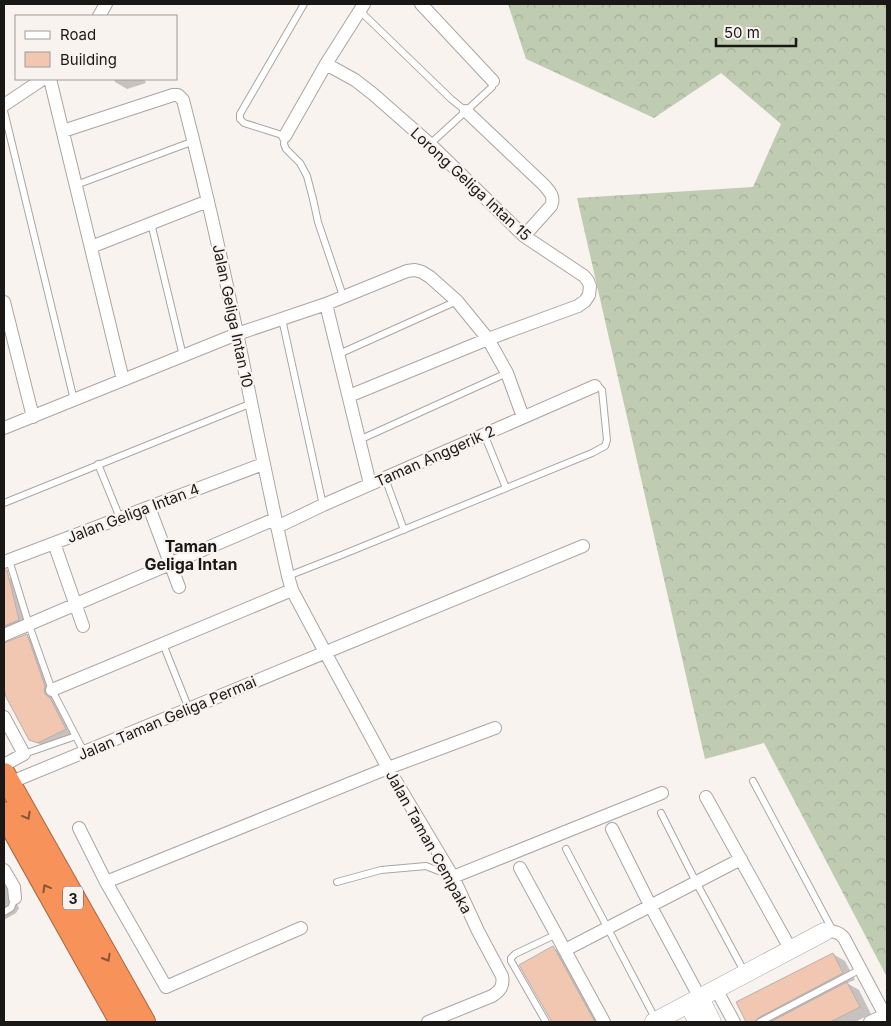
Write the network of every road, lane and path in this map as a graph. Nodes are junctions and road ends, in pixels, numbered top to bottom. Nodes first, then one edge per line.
1 (106, 4) edge
2 (304, 4) edge
3 (421, 4) edge
4 (362, 7) edge
5 (100, 15) edge
6 (326, 64) junction
7 (42, 80) edge
8 (50, 80) edge
9 (493, 81) joint
10 (4, 105) edge
11 (4, 111) edge
12 (466, 111) junction
13 (63, 131) junction
14 (285, 136) junction
15 (194, 141) junction
16 (430, 144) junction
17 (76, 185) junction
18 (208, 201) junction
19 (151, 224) junction
20 (524, 236) junction
21 (91, 247) junction
22 (344, 296) junction
23 (4, 302) edge
24 (458, 302) junction
25 (326, 304) junction
26 (282, 319) junction
27 (237, 334) junction
28 (488, 338) junction
29 (338, 354) junction
30 (183, 356) junction
31 (506, 374) junction
32 (123, 380) junction
33 (595, 386) joint
34 (349, 396) junction
35 (74, 400) junction
36 (252, 403) junction
37 (33, 416) junction
38 (523, 417) junction
39 (4, 428) edge
40 (484, 434) junction
41 (359, 440) junction
42 (98, 464) junction
43 (263, 464) junction
44 (385, 478) junction
45 (370, 484) junction
46 (506, 488) junction
47 (4, 502) edge
48 (323, 505) junction
49 (149, 507) junction
50 (120, 518) junction
51 (276, 523) junction
52 (404, 530) junction
53 (54, 543) junction
54 (583, 546) dead end
55 (6, 561) edge
56 (170, 564) junction
57 (288, 576) junction
58 (179, 587) dead end
59 (292, 590) junction
60 (75, 604) junction
61 (29, 625) junction
62 (83, 626) dead end
63 (4, 635) edge
64 (163, 644) junction
65 (325, 652) junction
66 (52, 690) junction
67 (189, 708) junction
68 (4, 717) edge
69 (495, 728) dead end
70 (76, 736) junction
71 (84, 752) junction
72 (24, 754) junction
73 (388, 768) junction
74 (6, 774) edge
75 (753, 781) dead end
76 (662, 793) dead end
77 (706, 797) dead end
78 (4, 813) edge
79 (660, 813) dead end
80 (79, 828) dead end
81 (612, 830) dead end
82 (566, 849) dead end
83 (740, 859) junction
84 (520, 868) dead end
85 (4, 870) edge
86 (452, 877) junction
87 (106, 882) junction
88 (337, 882) dead end
89 (696, 882) junction
90 (15, 898) joint
91 (650, 905) junction
92 (4, 912) edge
93 (301, 928) dead end
94 (607, 928) junction
95 (829, 931) junction
96 (556, 934) junction
97 (565, 950) junction
98 (791, 950) junction
99 (861, 969) junction
100 (746, 974) junction
101 (716, 989) junction
102 (694, 1001) junction
103 (886, 1017) edge
104 (121, 1022) edge
105 (144, 1022) edge
106 (428, 1022) edge
107 (546, 1022) edge
108 (604, 1022) edge
109 (656, 1022) edge
110 (698, 1022) edge
111 (712, 1022) edge
112 (734, 1022) edge
113 (760, 1022) edge
114 (870, 1022) edge

1 - 5 street
2 - 14 lane
3 - 9 street
4 - 6 street
4 - 12 lane
6 - 14 street
6 - 16 street, Lorong Geliga Intan 15
7 - 10 street
8 - 13 street
9 - 12 lane
11 - 35 lane
12 - 16 lane
12 - 20 street
13 - 15 street, Jalan Geliga Intan 10
13 - 17 street
14 - 22 lane
15 - 17 lane
15 - 18 street, Jalan Geliga Intan 10
16 - 20 street, Lorong Geliga Intan 15
17 - 21 street
18 - 19 street
18 - 27 street, Jalan Geliga Intan 10
19 - 21 street
19 - 30 lane
20 - 28 street, Lorong Geliga Intan 15
21 - 32 street
22 - 24 street
22 - 25 street
23 - 37 street
24 - 28 street
24 - 29 lane
25 - 26 street
25 - 29 street
26 - 27 street
26 - 48 lane
27 - 30 street
27 - 36 street, Jalan Geliga Intan 10
28 - 31 street
28 - 34 street
29 - 34 street
30 - 32 street
31 - 38 street
31 - 41 lane
32 - 35 street
33 - 38 street, Taman Anggerik 2
33 - 46 lane
34 - 41 street
35 - 37 street
36 - 42 lane
36 - 43 street, Jalan Geliga Intan 10
37 - 39 street
38 - 40 street, Taman Anggerik 2
40 - 44 street, Taman Anggerik 2
40 - 46 lane
41 - 45 street
42 - 47 lane
42 - 50 lane
43 - 49 street, Jalan Geliga Intan 4
43 - 51 street, Jalan Geliga Intan 10
44 - 45 street, Taman Anggerik 2
44 - 52 lane
45 - 48 street, Taman Anggerik 2
46 - 52 lane
48 - 51 street, Taman Anggerik 2
49 - 50 street, Jalan Geliga Intan 4
49 - 56 street
50 - 53 street, Jalan Geliga Intan 4
51 - 56 street, Taman Anggerik 2
51 - 57 street, Jalan Geliga Intan 10
52 - 57 lane
53 - 55 street, Jalan Geliga Intan 4
53 - 60 street
54 - 65 street, Jalan Taman Geliga Permai
55 - 61 lane
56 - 58 street
56 - 60 street, Taman Anggerik 2
57 - 59 street, Jalan Geliga Intan 10
59 - 64 street
59 - 65 street, Jalan Geliga Intan 10
60 - 61 street, Taman Anggerik 2
60 - 62 street
61 - 63 street, Taman Anggerik 2
61 - 66 lane
64 - 66 street
64 - 67 lane
65 - 67 street, Jalan Taman Geliga Permai
65 - 73 street, Jalan Taman Cempaka
66 - 70 lane
67 - 71 street, Jalan Taman Geliga Permai
68 - 72 street
69 - 73 street
70 - 71 lane
70 - 72 lane
71 - 74 street, Jalan Taman Geliga Permai
72 - 74 street
73 - 86 street, Jalan Taman Cempaka
73 - 87 street
74 -> 105 highway, 3
75 - 95 lane
76 - 86 street
77 - 83 street
104 -> 78 highway, 3
79 - 89 lane
80 - 87 street
81 - 91 street
82 - 94 lane
83 - 89 street
83 - 98 street
84 - 96 street
85 - 90 street
86 - 88 lane
86 - 106 street, Jalan Taman Cempaka
87 - 93 street
89 - 91 street
89 - 100 lane
90 - 92 lane
91 - 94 street
91 - 102 street
94 - 97 street
94 - 109 lane
95 - 98 street
95 - 99 street
96 - 97 street
96 - 107 lane
97 - 108 street
98 - 100 street
99 - 103 street
99 - 113 lane
100 - 101 street
101 - 102 street
101 - 112 street
102 - 109 street
102 - 110 street
102 - 111 street
103 - 114 street

